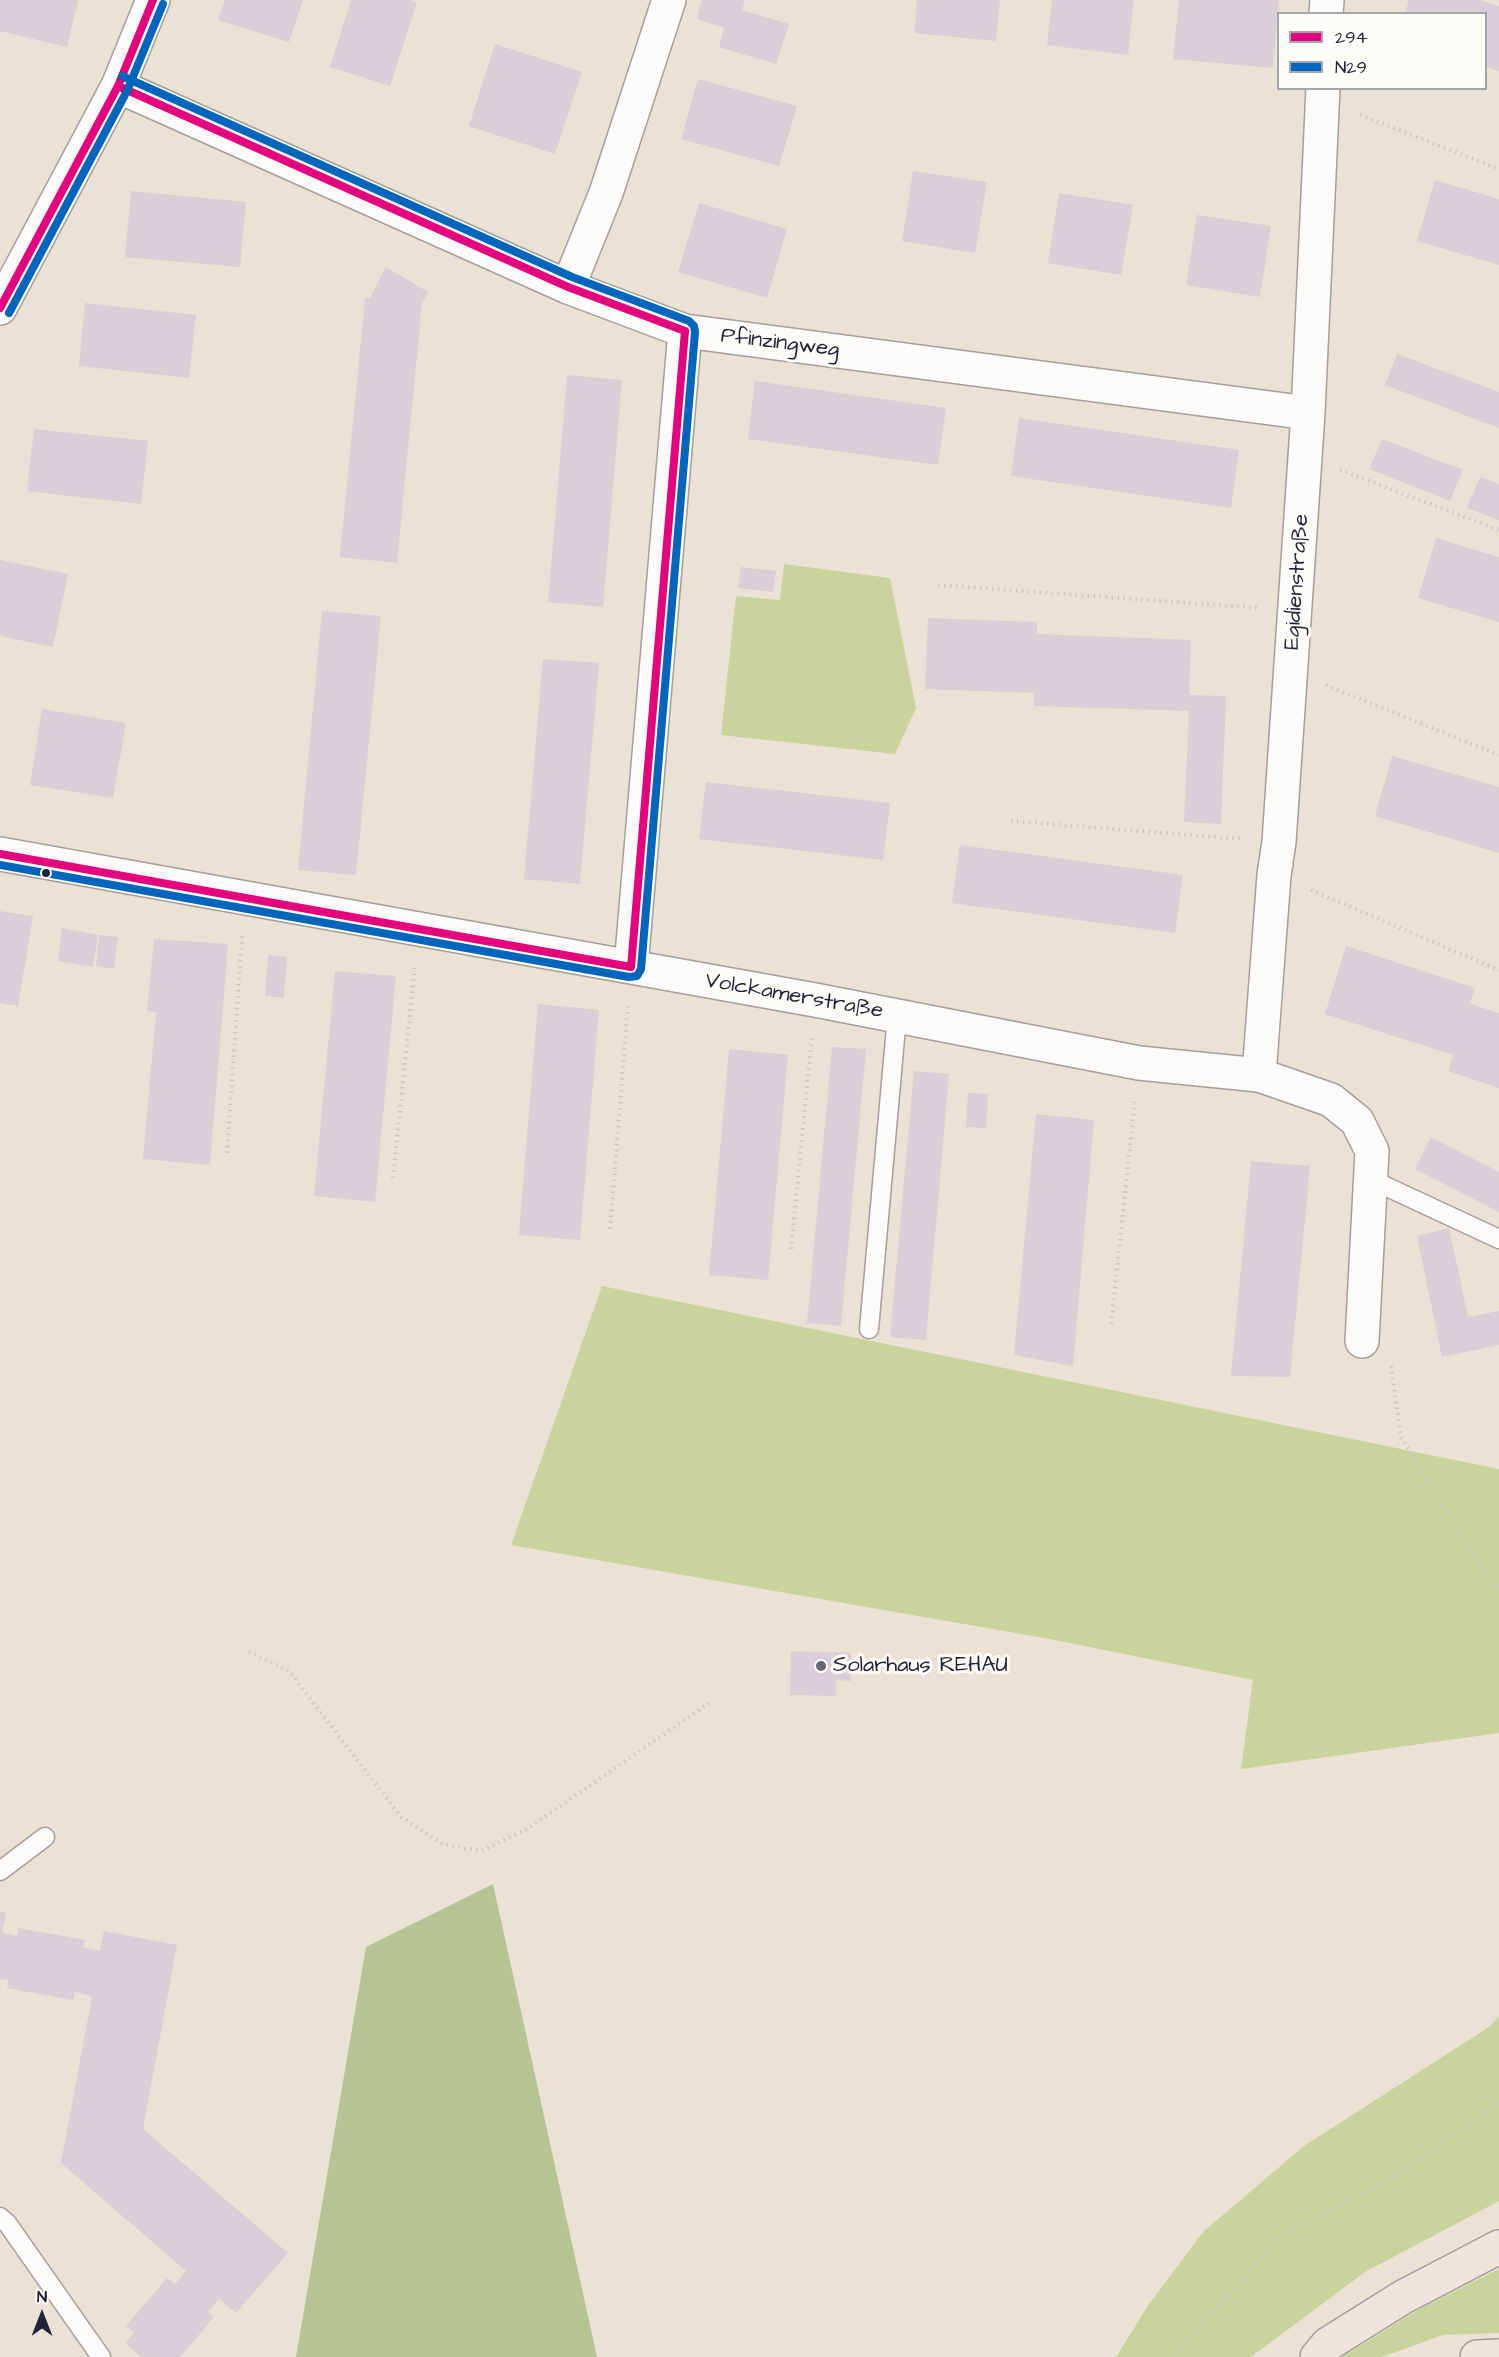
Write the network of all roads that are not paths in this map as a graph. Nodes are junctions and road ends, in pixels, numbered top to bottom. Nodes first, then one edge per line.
1 (153, 0) edge
2 (669, 0) edge
3 (118, 86) junction
4 (1323, 94) edge
5 (568, 287) junction
6 (0, 308) edge
7 (685, 331) junction
8 (1308, 413) junction
9 (0, 854) edge
10 (632, 967) junction
11 (897, 1016) junction
12 (1259, 1075) junction
13 (1370, 1179) junction
14 (1499, 1239) edge
15 (869, 1329) dead end
16 (1362, 1341) road end
17 (45, 1837) dead end
18 (0, 1870) edge
19 (0, 2217) edge
20 (1499, 2247) edge
21 (1499, 2356) edge
22 (101, 2357) edge
23 (1317, 2357) edge
24 (1477, 2357) edge

1 - 3 street
2 - 5 street
3 - 5 street, Pfinzingweg
3 - 6 street
4 - 8 street, Egidienstraße
5 - 7 street, Pfinzingweg
7 - 8 street, Pfinzingweg
7 - 10 street
8 - 12 street, Egidienstraße
9 - 10 street, Volckamerstraße
10 - 11 street, Volckamerstraße
11 - 12 street, Volckamerstraße
11 - 15 lane
12 - 13 street, Volckamerstraße
13 - 14 lane
13 - 16 street, Volckamerstraße
17 - 18 lane
19 - 22 lane
20 - 23 highway
21 - 24 highway

